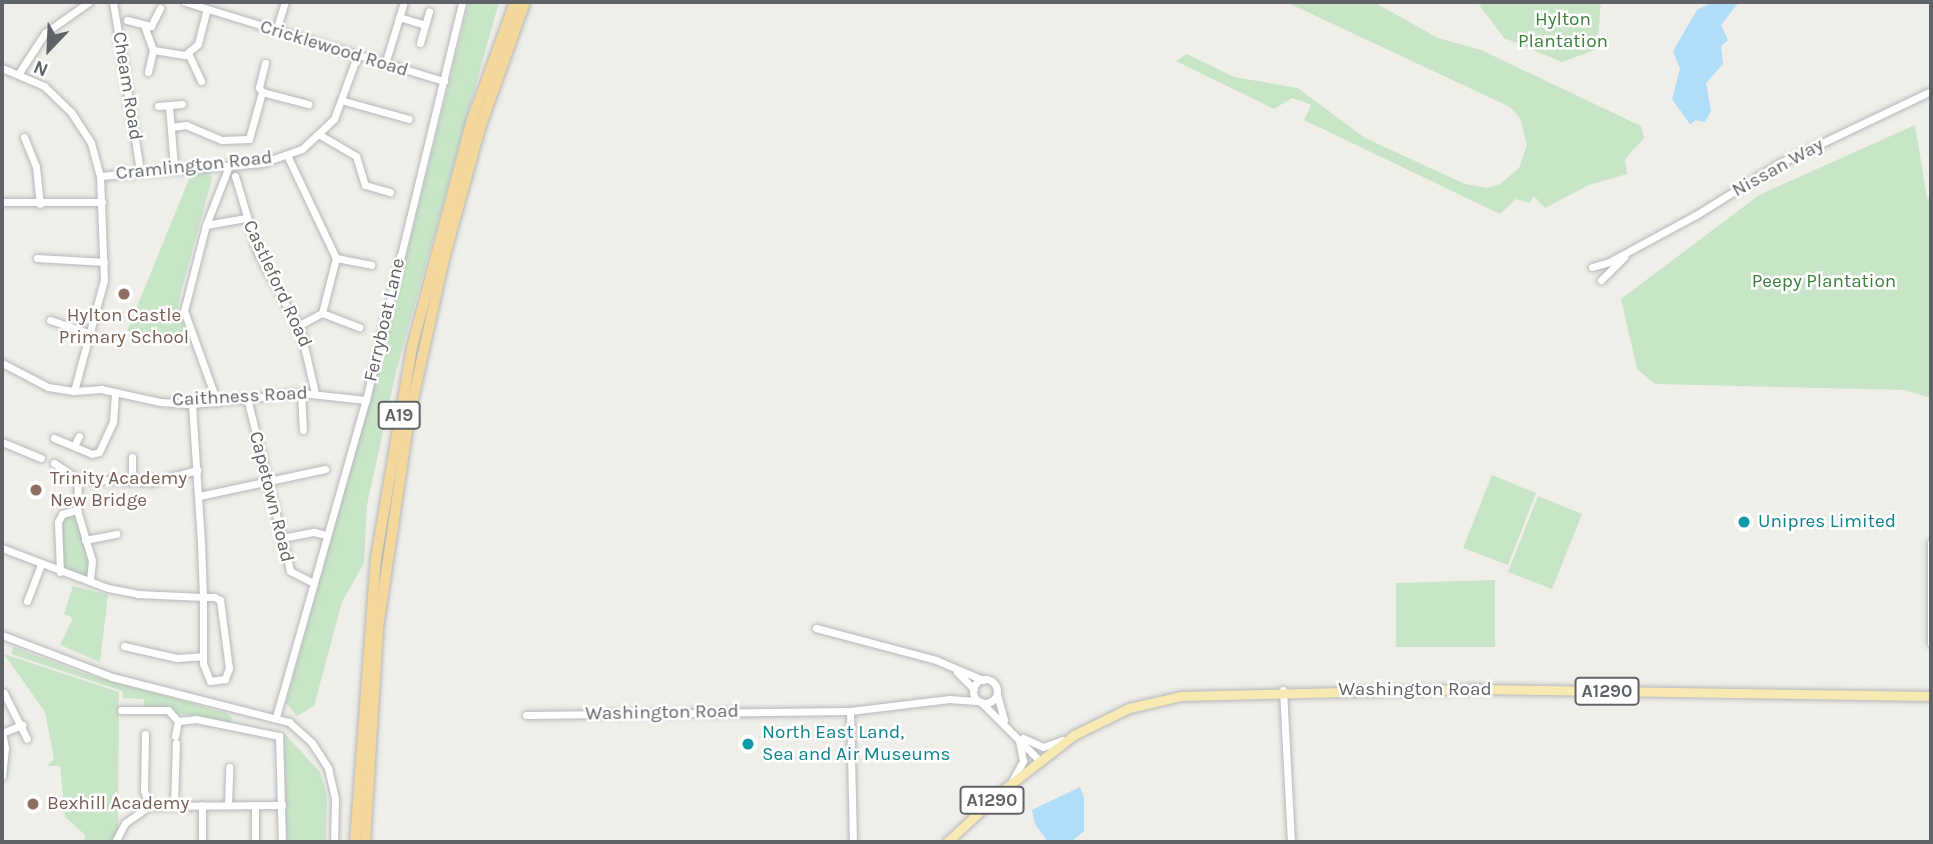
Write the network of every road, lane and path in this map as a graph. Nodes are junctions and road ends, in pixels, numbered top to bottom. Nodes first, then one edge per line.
1 (89, 2) edge
2 (113, 2) edge
3 (185, 2) edge
4 (285, 2) edge
5 (404, 2) edge
6 (462, 2) edge
7 (515, 2) edge
8 (525, 2) edge
9 (160, 8) dead end
10 (207, 9) junction
11 (429, 11) dead end
12 (399, 17) junction
13 (127, 20) dead end
14 (425, 25) junction
15 (145, 28) junction
16 (276, 31) junction
17 (420, 43) dead end
18 (153, 50) junction
19 (188, 53) junction
20 (357, 55) junction
21 (265, 63) dead end
22 (385, 64) junction
23 (2, 68) edge
24 (148, 72) dead end
25 (19, 73) junction
26 (201, 81) dead end
27 (444, 81) junction
28 (1931, 91) edge
29 (262, 92) junction
30 (344, 101) junction
31 (182, 104) dead end
32 (308, 104) dead end
33 (158, 106) dead end
34 (169, 106) junction
35 (410, 119) dead end
36 (171, 127) junction
37 (320, 135) junction
38 (24, 137) dead end
39 (287, 155) junction
40 (229, 166) junction
41 (174, 167) junction
42 (140, 170) junction
43 (100, 176) junction
44 (235, 176) dead end
45 (390, 192) dead end
46 (2, 202) edge
47 (102, 202) junction
48 (40, 204) junction
49 (245, 218) junction
50 (206, 225) junction
51 (1630, 252) junction
52 (37, 258) dead end
53 (336, 258) junction
54 (104, 262) junction
55 (371, 265) dead end
56 (1592, 267) dead end
57 (1601, 280) dead end
58 (322, 313) junction
59 (50, 320) dead end
60 (298, 326) junction
61 (359, 327) dead end
62 (91, 334) junction
63 (2, 363) edge
64 (74, 391) junction
65 (115, 392) junction
66 (301, 393) junction
67 (315, 393) junction
68 (247, 398) junction
69 (366, 400) junction
70 (217, 402) junction
71 (192, 404) junction
72 (303, 430) dead end
73 (79, 436) dead end
74 (54, 438) dead end
75 (2, 442) edge
76 (74, 446) junction
77 (132, 457) dead end
78 (41, 458) dead end
79 (54, 463) dead end
80 (325, 469) dead end
81 (197, 470) junction
82 (78, 479) junction
83 (132, 481) junction
84 (264, 482) junction
85 (199, 496) junction
86 (77, 510) junction
87 (116, 534) dead end
88 (326, 536) junction
89 (282, 538) junction
90 (85, 540) junction
91 (1931, 543) edge
92 (2, 548) edge
93 (41, 565) junction
94 (60, 572) junction
95 (90, 581) junction
96 (312, 582) junction
97 (203, 597) junction
98 (27, 601) dead end
99 (816, 628) dead end
100 (4, 636) edge
101 (1931, 643) edge
102 (2, 646) edge
103 (124, 646) dead end
104 (203, 656) junction
105 (951, 667) junction
106 (983, 680) junction
107 (973, 690) junction
108 (1283, 690) junction
109 (997, 693) junction
110 (4, 694) dead end
111 (1931, 696) edge
112 (964, 699) junction
113 (981, 702) junction
114 (121, 710) dead end
115 (850, 712) junction
116 (526, 715) dead end
117 (276, 717) junction
118 (178, 721) junction
119 (1004, 721) junction
120 (22, 725) junction
121 (2, 733) edge
122 (145, 734) dead end
123 (1016, 734) junction
124 (1074, 735) junction
125 (27, 739) dead end
126 (3, 752) edge
127 (1040, 761) junction
128 (229, 767) dead end
129 (2, 776) edge
130 (1008, 786) junction
131 (174, 805) junction
132 (202, 805) junction
133 (228, 805) junction
134 (255, 805) junction
135 (282, 805) junction
136 (149, 806) junction
137 (115, 842) edge
138 (202, 842) edge
139 (255, 842) edge
140 (282, 842) edge
141 (334, 842) edge
142 (355, 842) edge
143 (365, 842) edge
144 (853, 842) edge
145 (947, 842) edge
146 (1291, 842) edge

1 - 25 street
2 - 42 street, Cheam Road
3 - 10 street, Cricklewood Road
4 - 16 street
5 - 12 street
6 - 27 street, Ferryboat Lane
7 - 142 highway, A19
8 - 143 highway, A19
9 - 15 street
10 - 16 street, Cricklewood Road
10 - 19 street
11 - 14 street
12 - 14 street
12 - 22 street
13 - 15 street
14 - 17 street
15 - 18 street
16 - 20 street, Cricklewood Road
18 - 19 street
18 - 24 street
19 - 26 street
20 - 22 street, Cricklewood Road
20 - 30 street, Cramlington Road
21 - 29 street
22 - 27 street, Cricklewood Road
23 - 25 street
25 - 43 street
27 - 69 street, Ferryboat Lane
28 - 51 street, Nissan Way
29 - 32 street
29 - 36 street
30 - 35 street
30 - 37 street, Cramlington Road
31 - 34 street
33 - 34 street
34 - 36 street
36 - 41 street
37 - 39 street, Cramlington Road
37 - 45 street
38 - 48 street
39 - 40 street, Cramlington Road
39 - 53 street
40 - 41 street, Cramlington Road
40 - 50 street
41 - 42 street, Cramlington Road
42 - 43 street, Cramlington Road
43 - 47 street
44 - 49 street, Castleford Road
46 - 48 street
47 - 48 street
47 - 54 street
49 - 50 street
49 - 60 street, Castleford Road
50 - 70 street
51 - 56 street
51 - 57 street
52 - 54 street
53 - 55 street
53 - 58 street
54 - 62 street
58 - 60 street
58 - 61 street
59 - 62 street
60 - 67 street, Castleford Road
62 - 64 street
63 - 64 street, Caithness Road
64 - 65 street, Caithness Road
65 - 71 street, Caithness Road
65 - 76 street
66 - 67 street, Caithness Road
66 - 68 street, Caithness Road
66 - 72 street
67 - 69 street, Caithness Road
68 - 70 street, Caithness Road
68 - 84 street, Capetown Road
69 - 88 street, Ferryboat Lane
70 - 71 street, Caithness Road
71 - 81 street
73 - 76 street
74 - 76 street
75 - 78 street
77 - 83 street
79 - 82 street
80 - 84 street
81 - 83 street
81 - 85 street
82 - 83 street
82 - 86 street
84 - 85 street
84 - 89 street, Capetown Road
85 - 97 street
86 - 90 street
86 - 94 street
87 - 90 street
88 - 89 street
88 - 96 street, Ferryboat Lane
89 - 96 street, Capetown Road
90 - 95 street
91 - 101 street
92 - 93 street
93 - 94 street
93 - 98 street
94 - 95 street
95 - 97 street
96 - 117 street, Ferryboat Lane
97 - 104 street
97 - 104 street
99 - 105 street
100 - 102 street
100 - 117 street
103 - 104 street
105 - 106 street
105 - 107 street
106 - 107 street
106 - 109 street
107 - 112 street
107 - 113 street
108 - 111 main road, Washington Road / A1290
108 - 124 main road, Washington Road / A1290
108 - 146 street
109 - 113 street
109 - 119 street
110 - 120 street
112 - 113 street, Washington Road
112 - 115 street, Washington Road
113 - 119 street
114 - 118 street
115 - 116 street, Washington Road
115 - 144 street
117 - 141 street
118 - 131 street
118 - 135 street
119 - 123 street
120 - 121 street
120 - 125 street
121 - 126 street
122 - 136 street
123 - 124 street
123 - 127 street
123 - 130 street
124 - 127 main road, Washington Road / A1290
126 - 129 street
127 - 130 main road, Washington Road / A1290
128 - 133 street
130 - 145 main road, Washington Road / A1290
131 - 132 street
131 - 136 street
132 - 133 street
132 - 138 street
133 - 134 street
134 - 135 street
134 - 139 street
135 - 140 street
136 - 137 street

